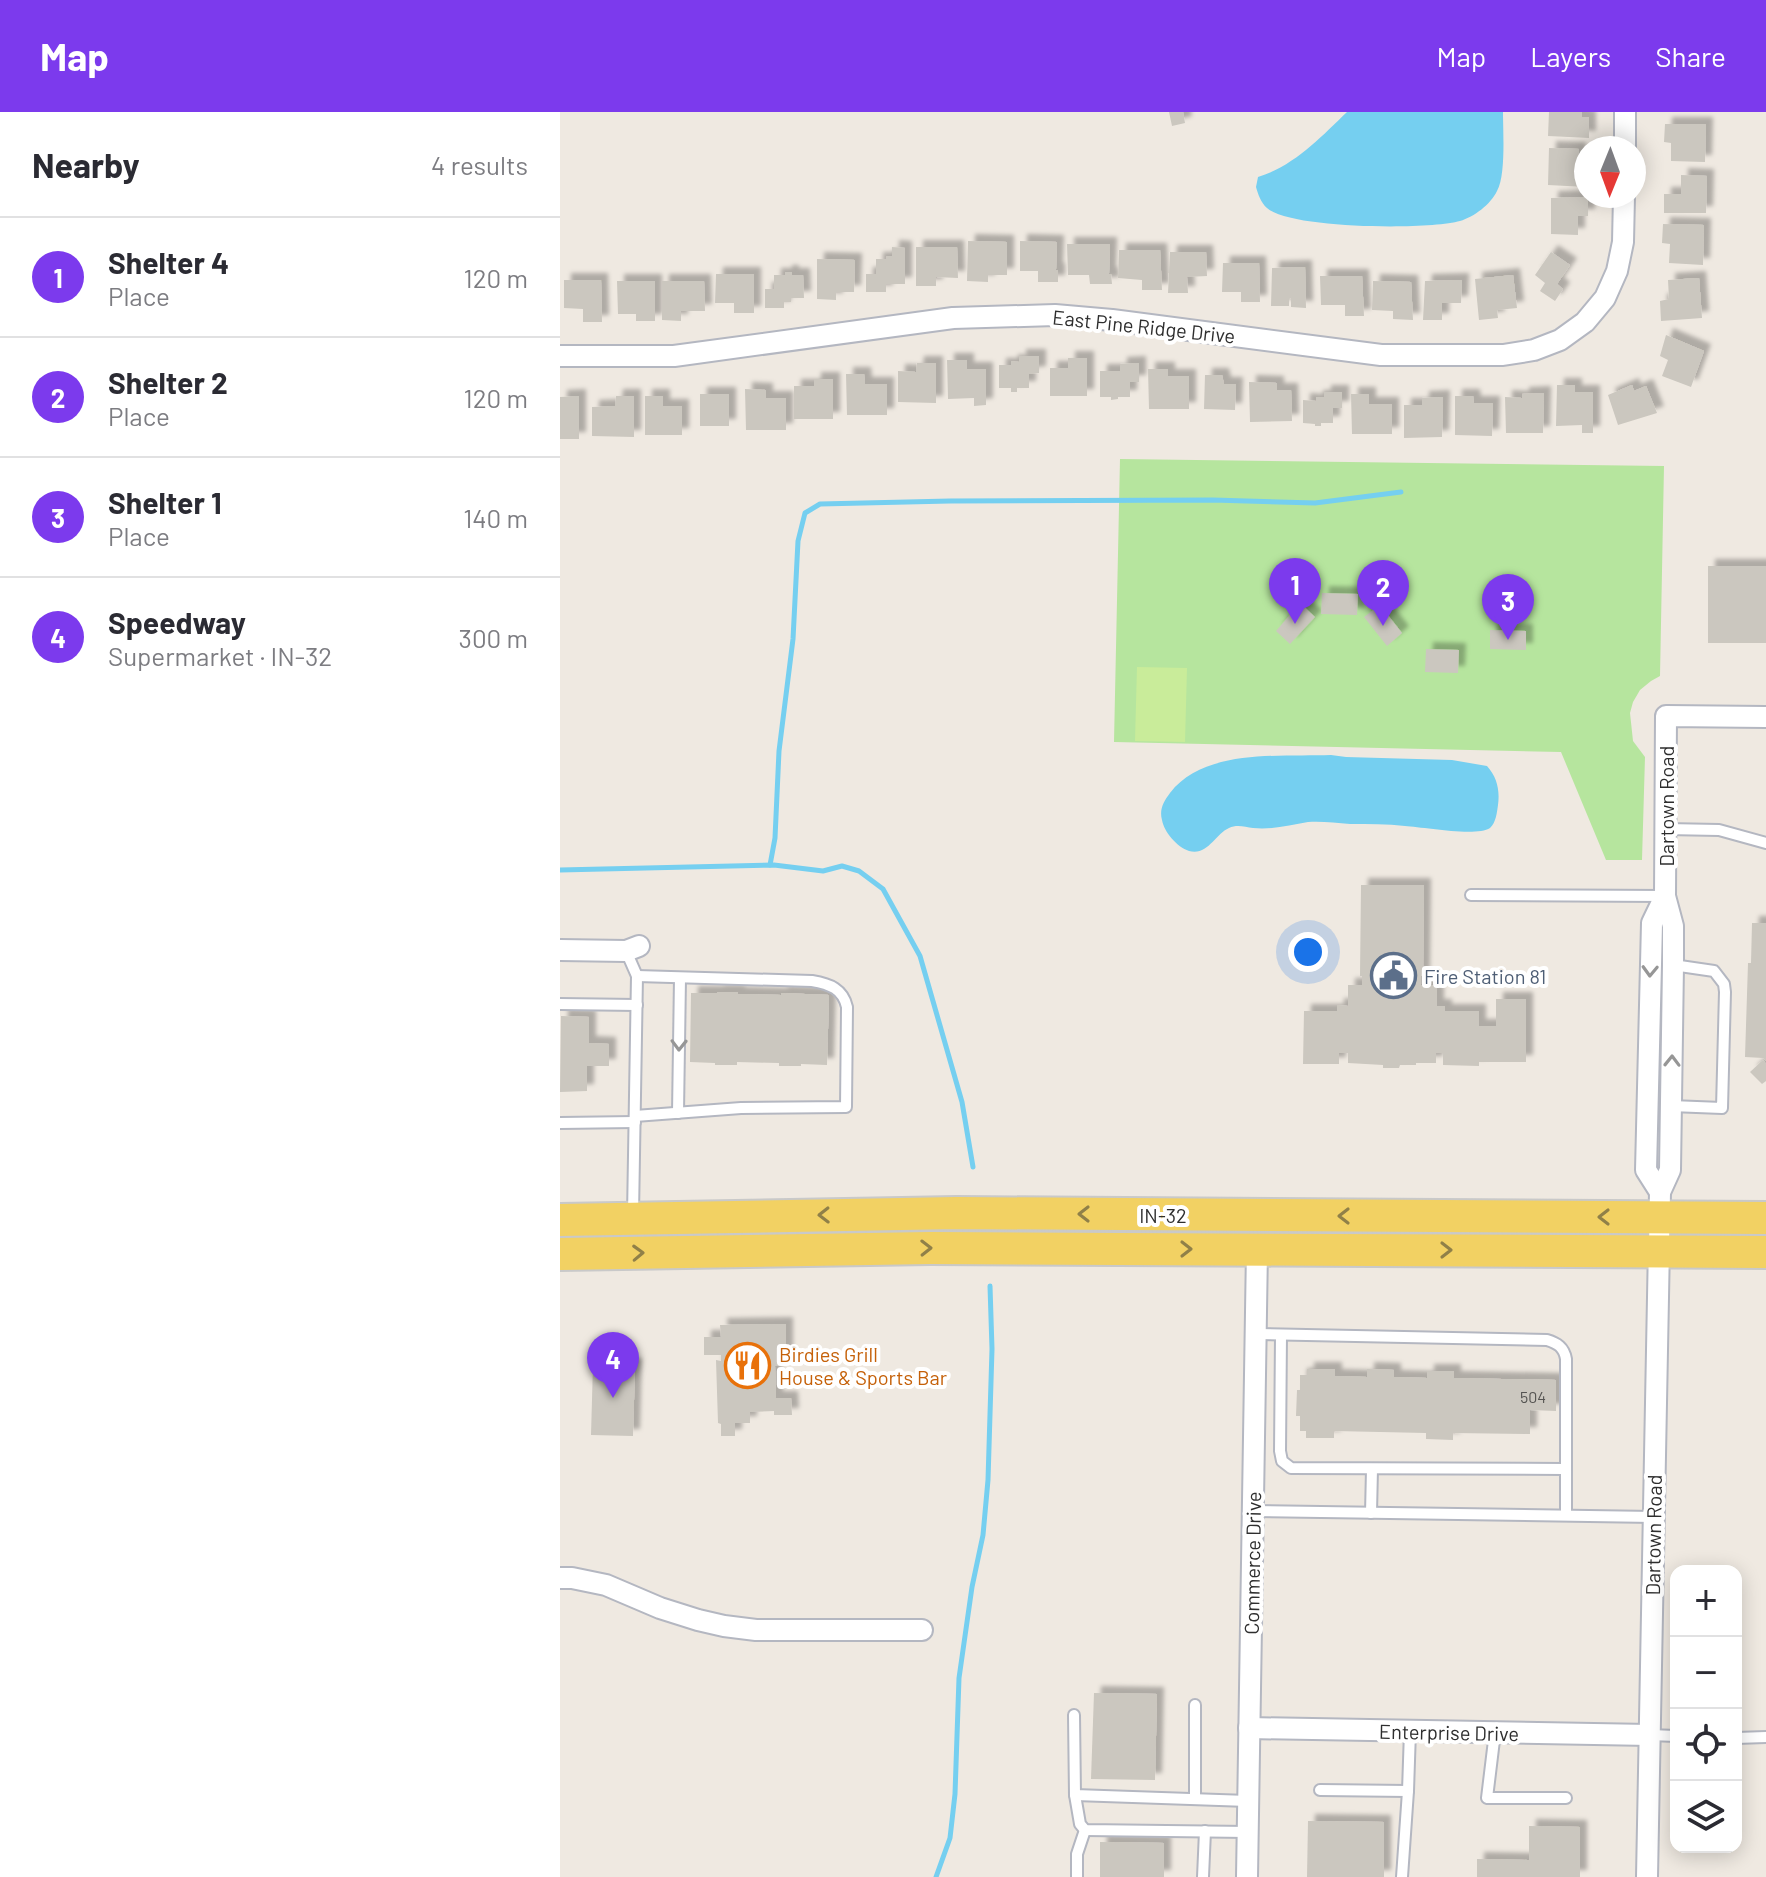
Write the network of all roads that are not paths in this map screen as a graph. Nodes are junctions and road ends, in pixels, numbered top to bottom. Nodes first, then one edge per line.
1 (1625, 112) edge
2 (1625, 136) edge
3 (1624, 208) edge
4 (560, 356) edge
5 (1766, 717) edge
6 (1666, 829) junction
7 (1766, 843) edge
8 (1471, 895) dead end
9 (1665, 896) junction
10 (632, 949) joint
11 (560, 950) edge
12 (1673, 965) junction
13 (637, 976) junction
14 (680, 978) junction
15 (560, 1004) edge
16 (637, 1005) junction
17 (1671, 1106) junction
18 (678, 1113) junction
19 (635, 1119) junction
20 (560, 1123) edge
21 (1660, 1205) junction
22 (1766, 1218) edge
23 (633, 1219) junction
24 (560, 1220) edge
25 (1257, 1249) junction
26 (1659, 1251) junction
27 (1766, 1252) edge
28 (560, 1254) edge
29 (1256, 1334) junction
30 (1281, 1335) junction
31 (1372, 1469) junction
32 (1565, 1469) junction
33 (1253, 1511) junction
34 (1371, 1513) junction
35 (1566, 1515) junction
36 (1654, 1517) junction
37 (560, 1578) edge
38 (922, 1630) dead end
39 (1195, 1705) dead end
40 (1074, 1715) dead end
41 (1249, 1728) junction
42 (1410, 1731) junction
43 (1495, 1732) junction
44 (1650, 1735) junction
45 (1670, 1736) edge
46 (1766, 1737) edge
47 (1742, 1738) edge
48 (1320, 1790) dead end
49 (1408, 1791) junction
50 (1075, 1795) junction
51 (1566, 1798) dead end
52 (1195, 1799) junction
53 (1248, 1801) junction
54 (1085, 1830) junction
55 (1205, 1831) junction
56 (1248, 1832) junction
57 (1077, 1877) edge
58 (1203, 1877) edge
59 (1247, 1877) edge
60 (1402, 1877) edge
61 (1647, 1877) edge

1 - 2 street
3 - 4 street, East Pine Ridge Drive
5 - 6 street, Dartown Road
6 - 7 lane
6 - 9 street, Dartown Road
8 - 9 lane
9 - 12 street, Dartown Road
9 -> 21 street, Dartown Road
10 - 11 street
10 - 13 lane
17 -> 12 street, Dartown Road
12 - 17 lane
13 - 14 lane
13 - 16 lane
14 -> 18 lane
14 - 18 lane
15 - 16 lane
16 - 19 lane
17 - 21 street, Dartown Road
18 - 19 lane
19 - 20 lane
19 - 23 lane
21 - 22 main road, IN-32
21 -> 23 main road, IN-32
21 - 26 street, Dartown Road
23 - 24 main road, IN-32
25 -> 26 main road, IN-32
28 -> 25 main road, IN-32
25 - 29 street, Commerce Drive
26 - 27 main road, IN-32
26 - 36 street, Dartown Road
29 - 30 lane
29 - 33 street, Commerce Drive
30 - 31 lane
30 - 32 lane
31 - 32 lane
31 - 34 lane
32 - 35 lane
33 - 34 lane
33 - 41 street, Commerce Drive
34 - 35 lane
35 - 36 lane
36 - 44 street, Dartown Road
37 - 38 street
39 - 52 lane
40 - 50 lane
41 - 42 street, Enterprise Drive
41 - 53 street, Commerce Drive
42 - 43 street, Enterprise Drive
42 - 49 lane
43 - 44 street, Enterprise Drive
43 - 51 lane
44 - 45 lane
44 - 61 street, Dartown Road
46 - 47 lane
48 - 49 lane
49 - 60 lane
50 - 52 lane
50 - 54 lane
52 - 53 lane
53 - 56 street, Commerce Drive
54 - 55 lane
54 - 57 lane
55 - 56 lane
55 - 58 lane
56 - 59 street, Commerce Drive

